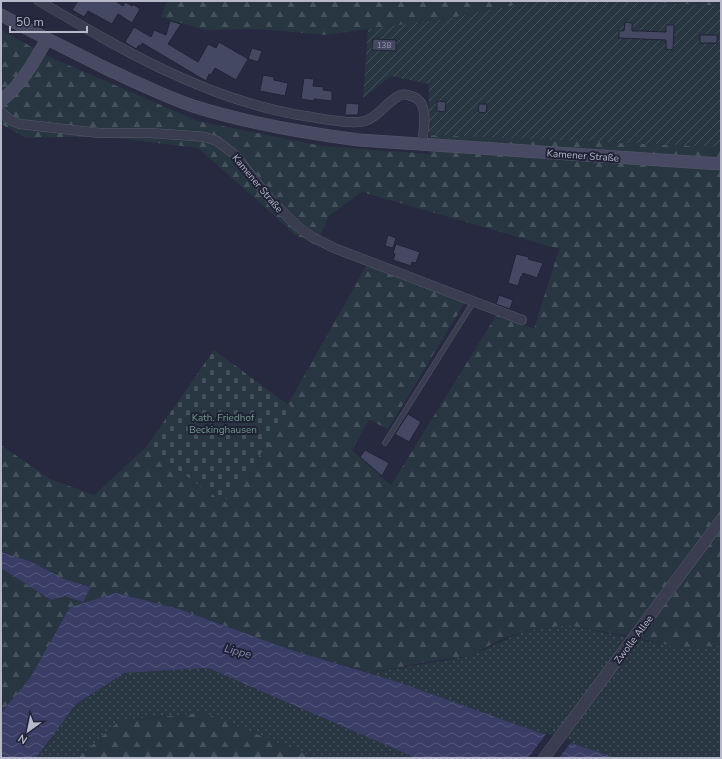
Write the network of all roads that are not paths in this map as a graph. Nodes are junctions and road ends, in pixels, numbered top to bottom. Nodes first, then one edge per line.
1 (39, 1) edge
2 (1, 15) edge
3 (47, 39) junction
4 (1, 102) edge
5 (1, 112) edge
6 (422, 145) junction
7 (721, 164) edge
8 (474, 301) junction
9 (522, 320) dead end
10 (385, 443) dead end
11 (721, 520) edge
12 (544, 758) edge

1 - 6 street
2 - 3 main road, Kamener Straße
3 - 4 main road
3 - 6 main road, Kamener Straße
5 - 8 street, Kamener Straße
6 - 7 main road, Kamener Straße
8 - 9 street, Kamener Straße
8 - 10 lane
11 - 12 street, Zwolle Allee

